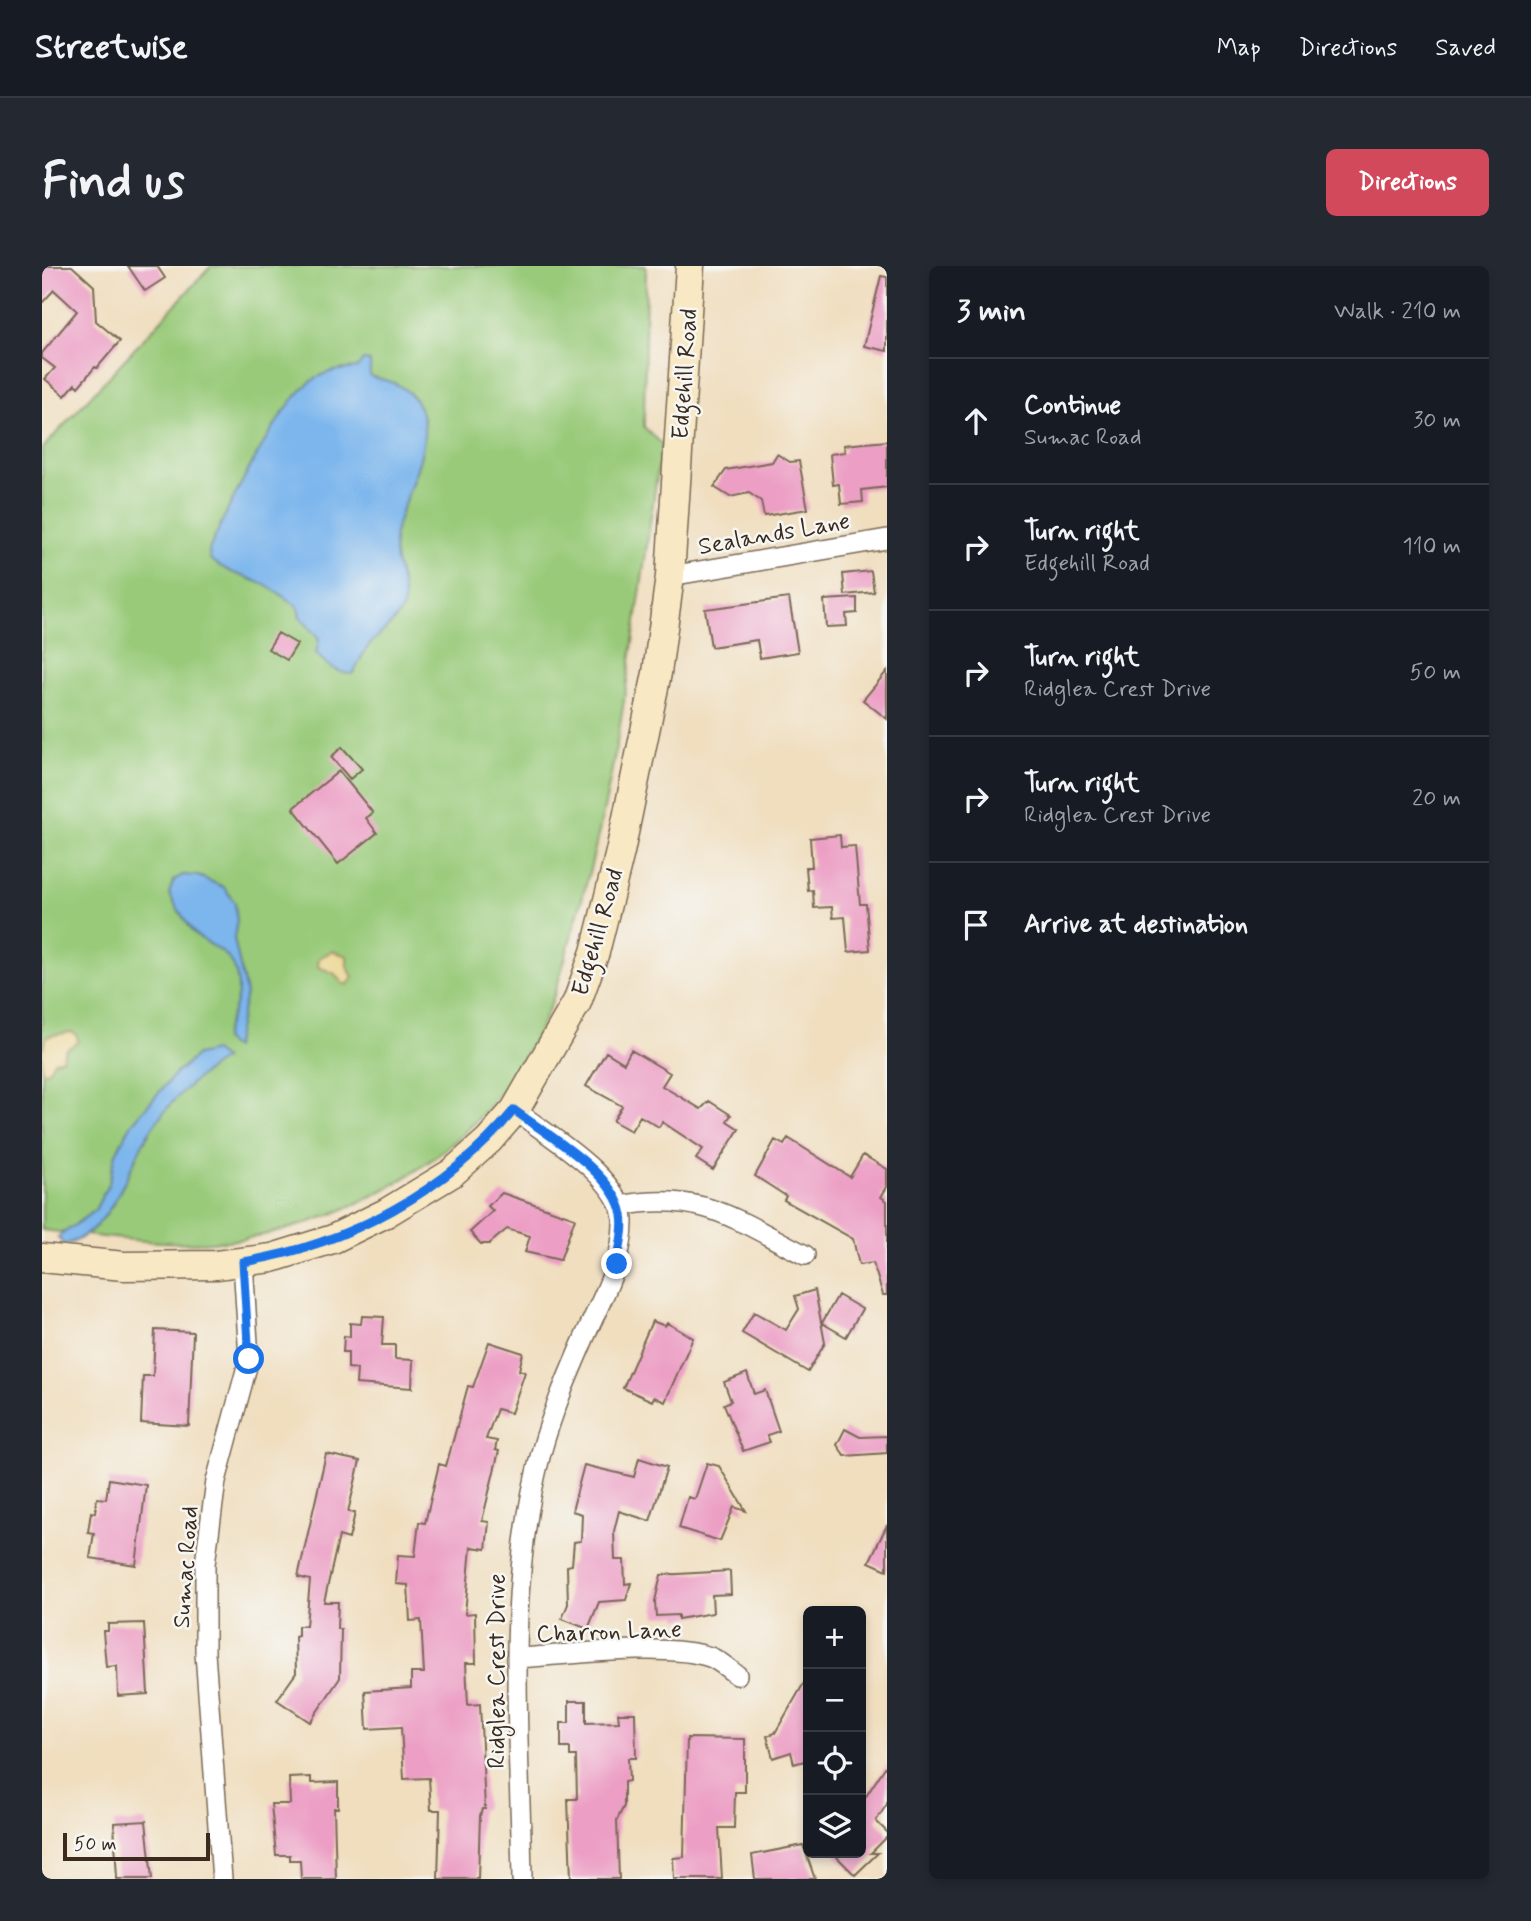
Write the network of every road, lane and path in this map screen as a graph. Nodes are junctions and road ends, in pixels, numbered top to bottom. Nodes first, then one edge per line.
1 (690, 266) edge
2 (887, 539) edge
3 (670, 576) junction
4 (514, 1110) junction
5 (620, 1206) junction
6 (805, 1255) dead end
7 (42, 1258) edge
8 (243, 1262) junction
9 (518, 1658) junction
10 (737, 1675) dead end
11 (222, 1879) edge
12 (522, 1879) edge

1 - 3 street, Edgehill Road
2 - 3 street, Sealands Lane
3 - 4 street, Edgehill Road
4 - 5 street
4 - 8 street, Edgehill Road
5 - 6 street
5 - 9 street, Ridglea Crest Drive
7 - 8 street, Edgehill Road
8 - 11 street, Sumac Road
9 - 10 street, Charron Lane
9 - 12 street, Ridglea Crest Drive

